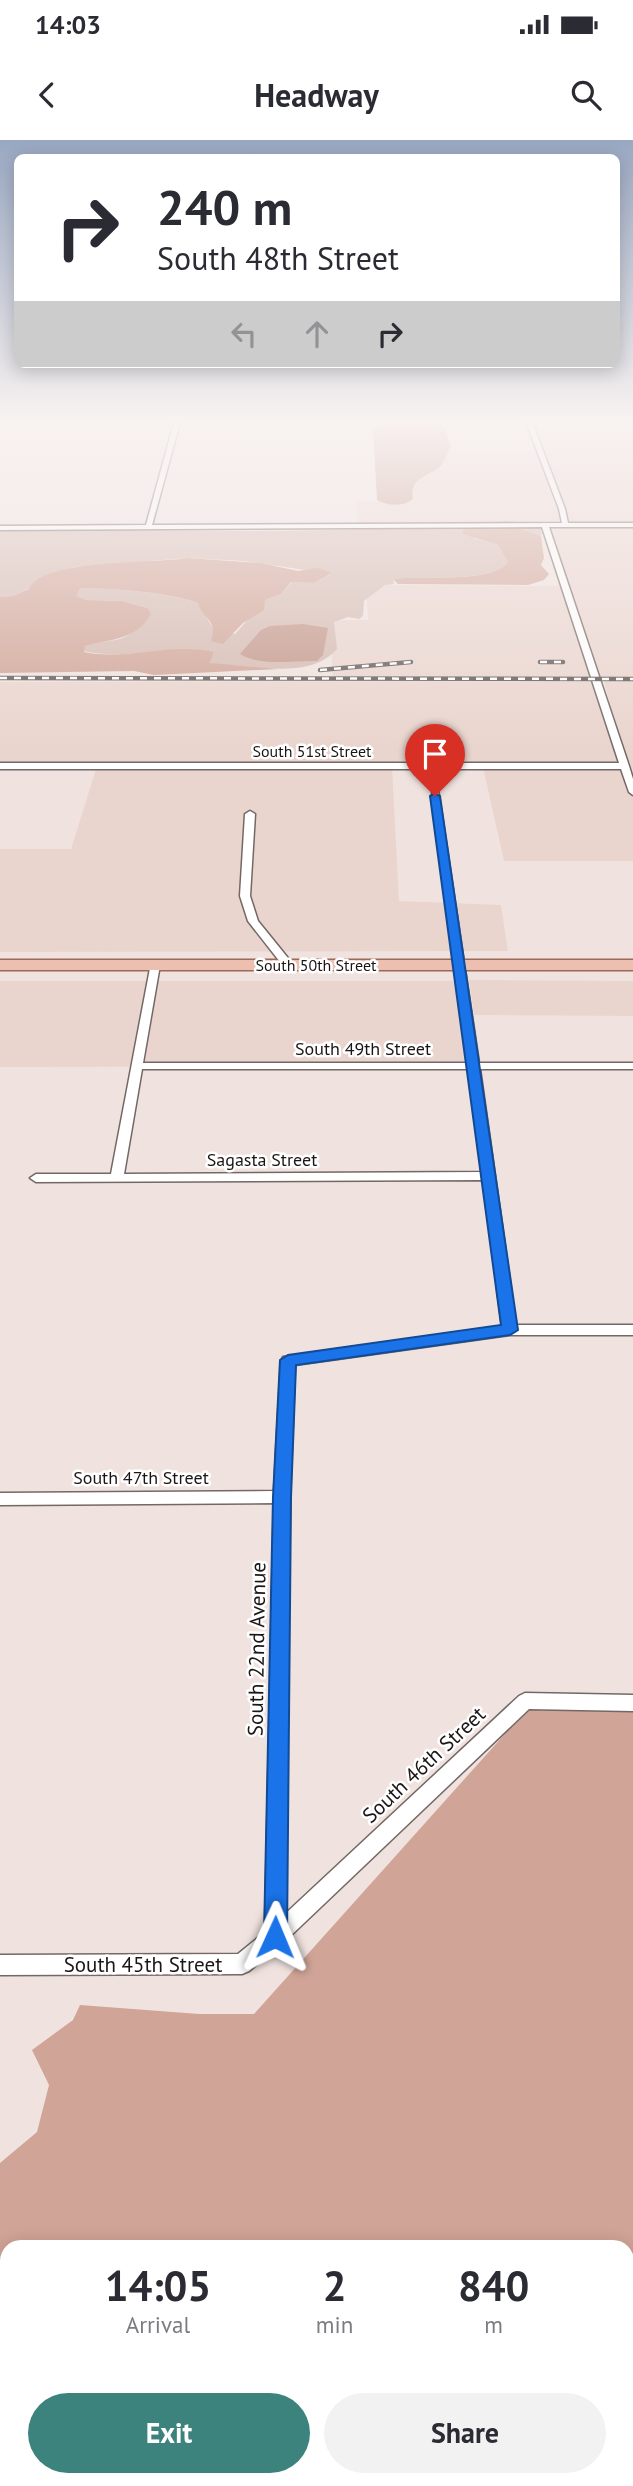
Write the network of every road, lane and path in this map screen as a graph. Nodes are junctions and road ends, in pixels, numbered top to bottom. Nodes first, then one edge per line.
1 (546, 528) edge
2 (0, 766) edge
3 (625, 766) junction
4 (432, 770) dead end
5 (633, 792) edge
6 (250, 814) dead end
7 (0, 965) edge
8 (155, 965) junction
9 (288, 965) junction
10 (459, 965) junction
11 (633, 965) edge
12 (135, 1066) junction
13 (472, 1066) junction
14 (633, 1066) edge
15 (488, 1176) junction
16 (36, 1178) dead end
17 (117, 1178) junction
18 (510, 1330) junction
19 (633, 1330) edge
20 (282, 1497) junction
21 (0, 1499) edge
22 (633, 1703) edge
23 (275, 1937) junction
24 (0, 1965) edge

1 - 3 street
2 - 3 street, South 51st Street
3 - 5 street
4 - 10 street
6 - 9 street
7 - 8 main road, South 50th Street
8 - 9 main road, South 50th Street
8 - 12 street
9 - 10 main road, South 50th Street
10 - 11 main road, South 50th Street
10 - 13 street
12 - 13 street, South 49th Street
12 - 17 street
13 - 14 street, South 49th Street
13 - 15 street
15 - 17 street, Sagasta Street
15 - 18 street
16 - 17 street, Sagasta Street
18 - 19 street
18 - 20 street, South 22nd Avenue
20 - 21 street, South 47th Street
20 - 23 street, South 22nd Avenue
22 - 23 street, South 46th Street
23 - 24 street, South 45th Street

